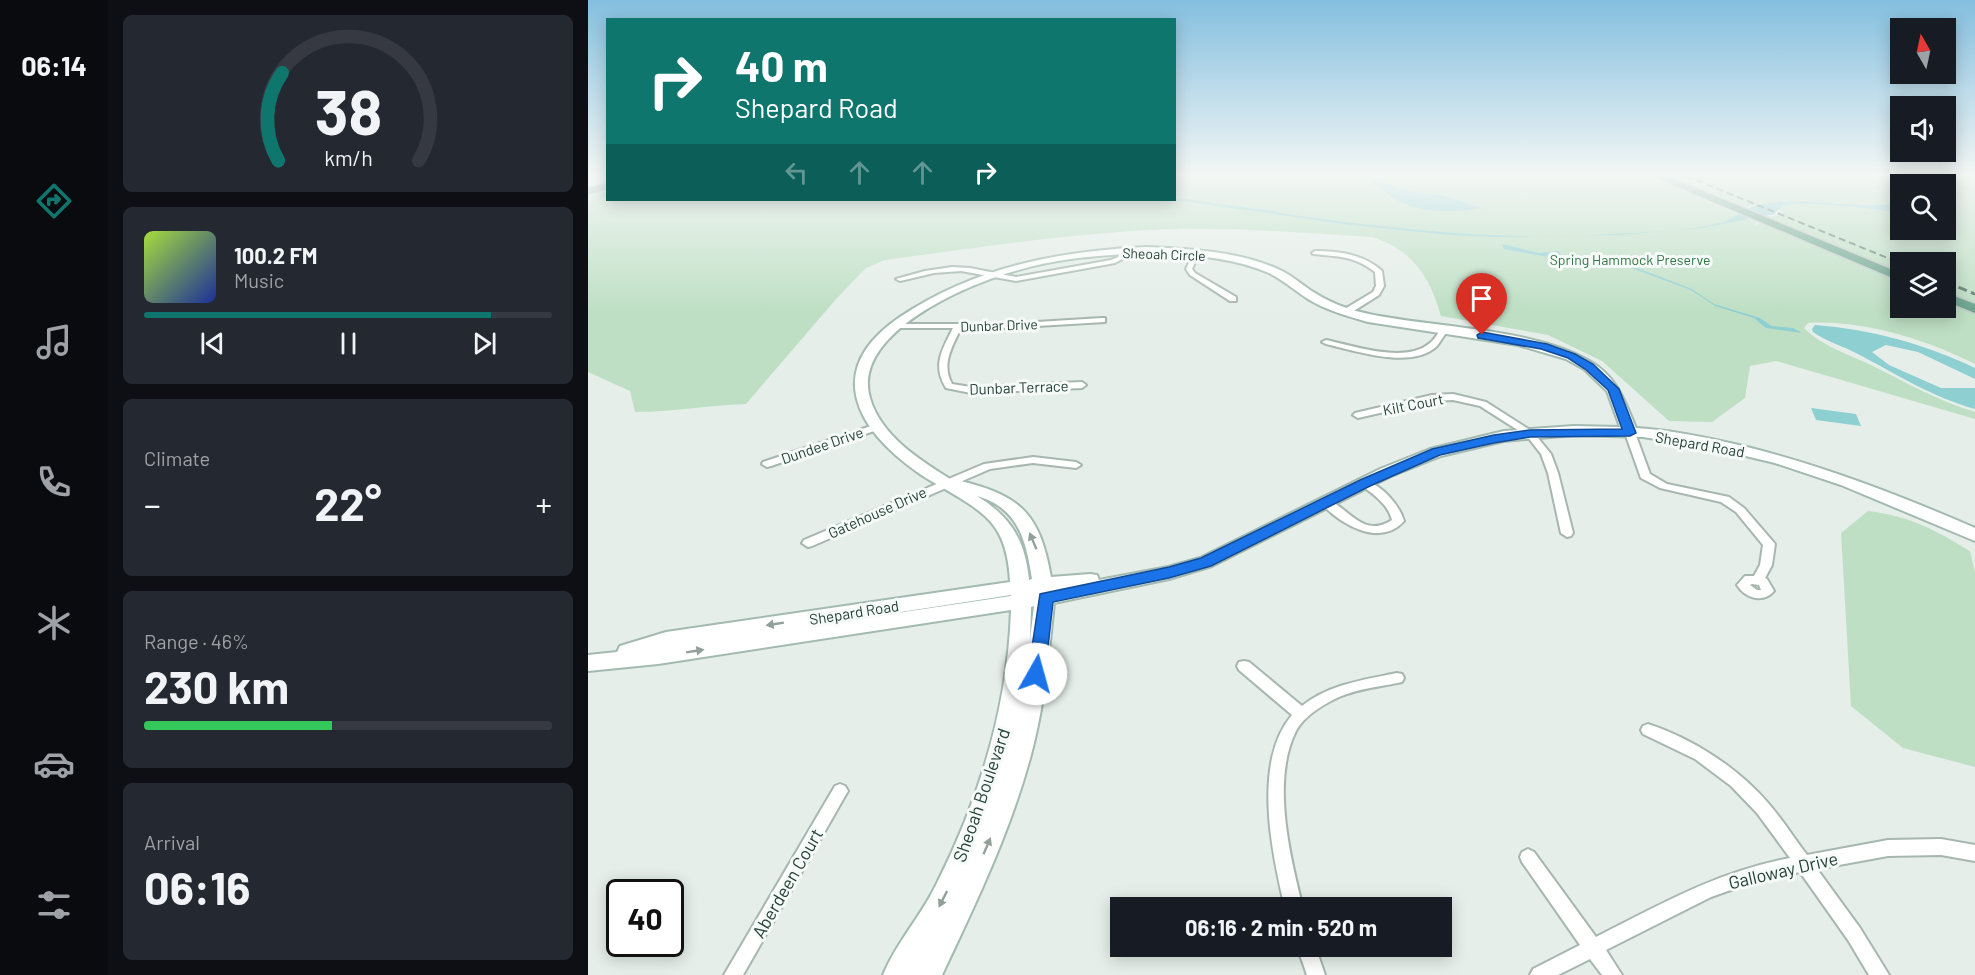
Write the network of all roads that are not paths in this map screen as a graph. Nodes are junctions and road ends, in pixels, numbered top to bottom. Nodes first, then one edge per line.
1 (1768, 222) edge
2 (1315, 253) dead end
3 (1196, 254) junction
4 (990, 274) junction
5 (1890, 274) edge
6 (900, 279) dead end
7 (1233, 299) dead end
8 (1956, 301) edge
9 (1975, 309) edge
10 (1346, 312) junction
11 (1101, 320) dead end
12 (896, 326) junction
13 (958, 327) junction
14 (1444, 330) junction
15 (1326, 342) dead end
16 (1082, 386) dead end
17 (1358, 415) dead end
18 (877, 427) junction
19 (1630, 433) junction
20 (1530, 434) junction
21 (767, 464) dead end
22 (1076, 465) dead end
23 (945, 482) junction
24 (1365, 483) junction
25 (1326, 502) junction
26 (1567, 533) dead end
27 (1975, 535) edge
28 (808, 543) dead end
29 (1758, 580) dead end
30 (1033, 592) junction
31 (592, 663) edge
32 (1244, 666) dead end
33 (1397, 678) dead end
34 (1302, 715) junction
35 (1648, 730) dead end
36 (840, 791) dead end
37 (1975, 853) edge
38 (1528, 857) dead end
39 (1803, 863) junction
40 (1291, 897) edge
41 (1592, 946) junction
42 (1310, 957) edge
43 (733, 975) edge
44 (897, 975) edge
45 (927, 975) edge
46 (1316, 975) edge
47 (1539, 975) edge
48 (1613, 975) edge
49 (1880, 975) edge

1 - 5 main road
2 - 10 street
3 - 4 street, Sheoah Circle
3 - 7 street
3 - 10 street, Sheoah Circle
4 - 6 street
4 - 12 street, Sheoah Circle
8 - 9 main road
10 - 14 street, Sheoah Circle
11 - 13 street, Dunbar Drive
12 - 13 street, Dunbar Drive
12 - 18 street, Sheoah Circle
13 - 16 street, Dunbar Terrace
14 - 15 street
14 - 19 street, Sheoah Circle
17 - 20 street, Kilt Court
18 - 21 street, Dundee Drive
18 - 23 street, Sheoah Circle
19 - 20 street, Shepard Road
19 - 27 street, Shepard Road
19 - 29 street
20 - 24 street, Shepard Road
20 - 26 street
22 - 23 street, Gatehouse Drive
23 - 28 street, Gatehouse Drive
23 - 30 street, Sheoah Circle
24 - 25 street, Shepard Road
24 - 25 street
25 - 30 street, Shepard Road
30 - 31 street, Shepard Road
30 -> 44 street, Sheoah Boulevard
45 -> 30 street, Sheoah Boulevard
32 - 34 street
33 - 34 street
34 - 40 street
35 - 39 street
36 - 43 street, Aberdeen Court
37 - 39 street, Galloway Drive
38 - 41 street
39 - 41 street, Galloway Drive
39 - 49 street
41 - 47 street, Galloway Drive
41 - 48 street
42 - 46 street

